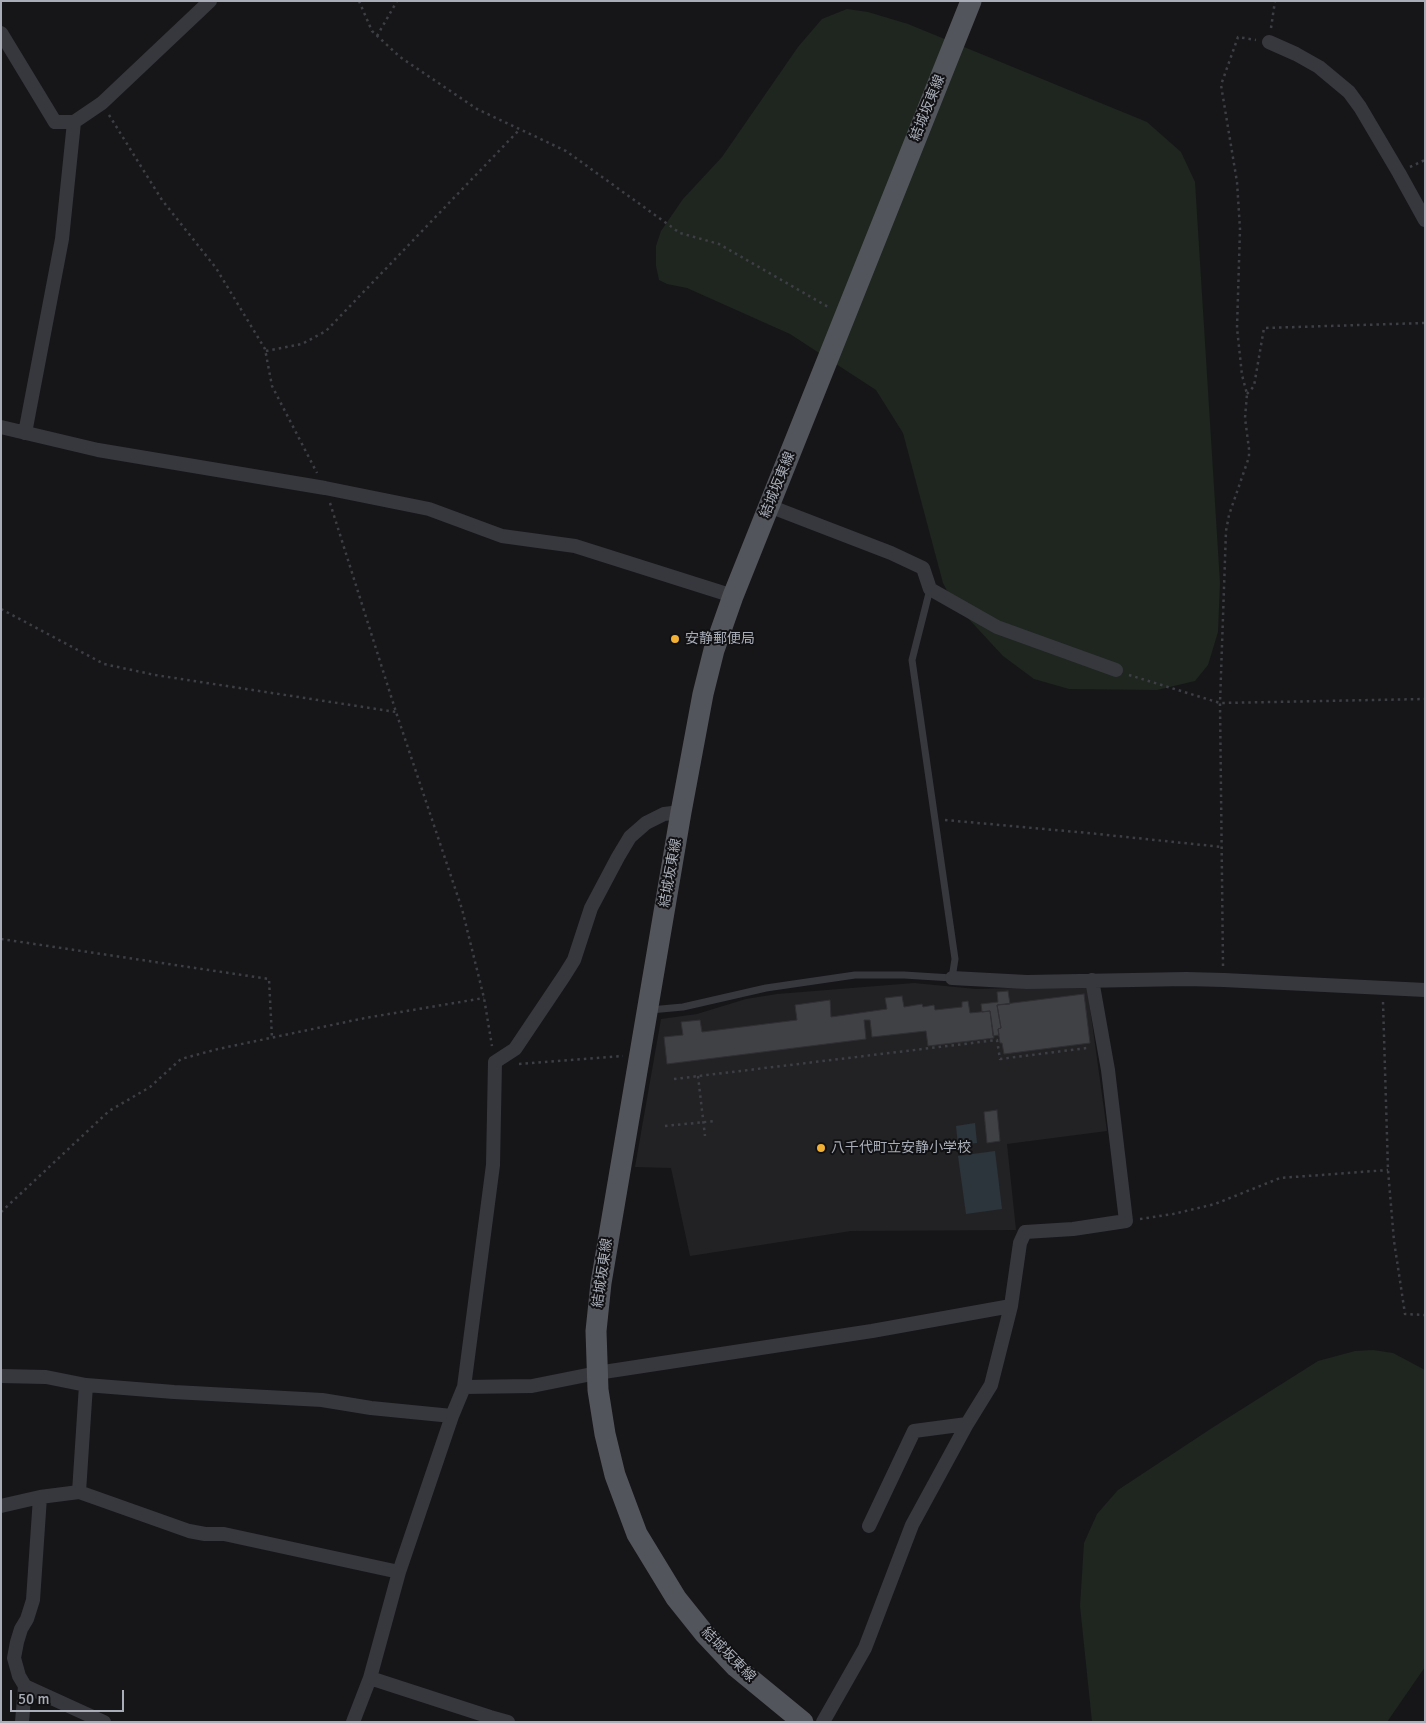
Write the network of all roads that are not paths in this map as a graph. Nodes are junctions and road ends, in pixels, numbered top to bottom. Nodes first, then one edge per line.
1 (210, 1) edge
2 (971, 1) edge
3 (1, 33) edge
4 (1269, 42) dead end
5 (74, 122) junction
6 (1425, 220) edge
7 (1, 428) edge
8 (25, 434) junction
9 (769, 506) junction
10 (930, 589) junction
11 (733, 596) junction
12 (1116, 670) road end
13 (681, 812) junction
14 (952, 978) junction
15 (1092, 980) junction
16 (1425, 990) edge
17 (647, 1010) junction
18 (1011, 1306) junction
19 (597, 1373) junction
20 (1, 1376) edge
21 (86, 1384) junction
22 (464, 1387) junction
23 (452, 1416) junction
24 (967, 1424) junction
25 (78, 1492) junction
26 (40, 1497) junction
27 (1, 1506) edge
28 (868, 1526) dead end
29 (399, 1572) junction
30 (370, 1678) junction
31 (25, 1686) junction
32 (22, 1722) edge
33 (104, 1722) edge
34 (353, 1722) edge
35 (508, 1722) edge
36 (803, 1722) edge
37 (823, 1722) edge

1 - 5 street
2 - 9 main road, 結城坂東線
3 - 5 street
4 - 6 street
5 - 8 street
7 - 8 street
8 - 11 street
9 - 10 street
9 - 11 main road, 結城坂東線
10 - 12 street
10 - 14 lane
11 - 13 main road, 結城坂東線
13 - 17 main road, 結城坂東線
13 - 22 street
14 - 15 street
14 - 17 lane
15 - 16 street
15 - 18 street
17 - 19 main road, 結城坂東線
18 - 19 street
18 - 24 street
19 - 22 street
19 - 36 main road, 結城坂東線
20 - 21 street
21 - 23 street
21 - 25 street
22 - 23 street
23 - 29 street
24 - 28 street
24 - 37 street
25 - 26 street
25 - 29 street
26 - 27 street
26 - 31 street
29 - 30 street
30 - 34 street
30 - 35 street
31 - 32 street
31 - 33 street

